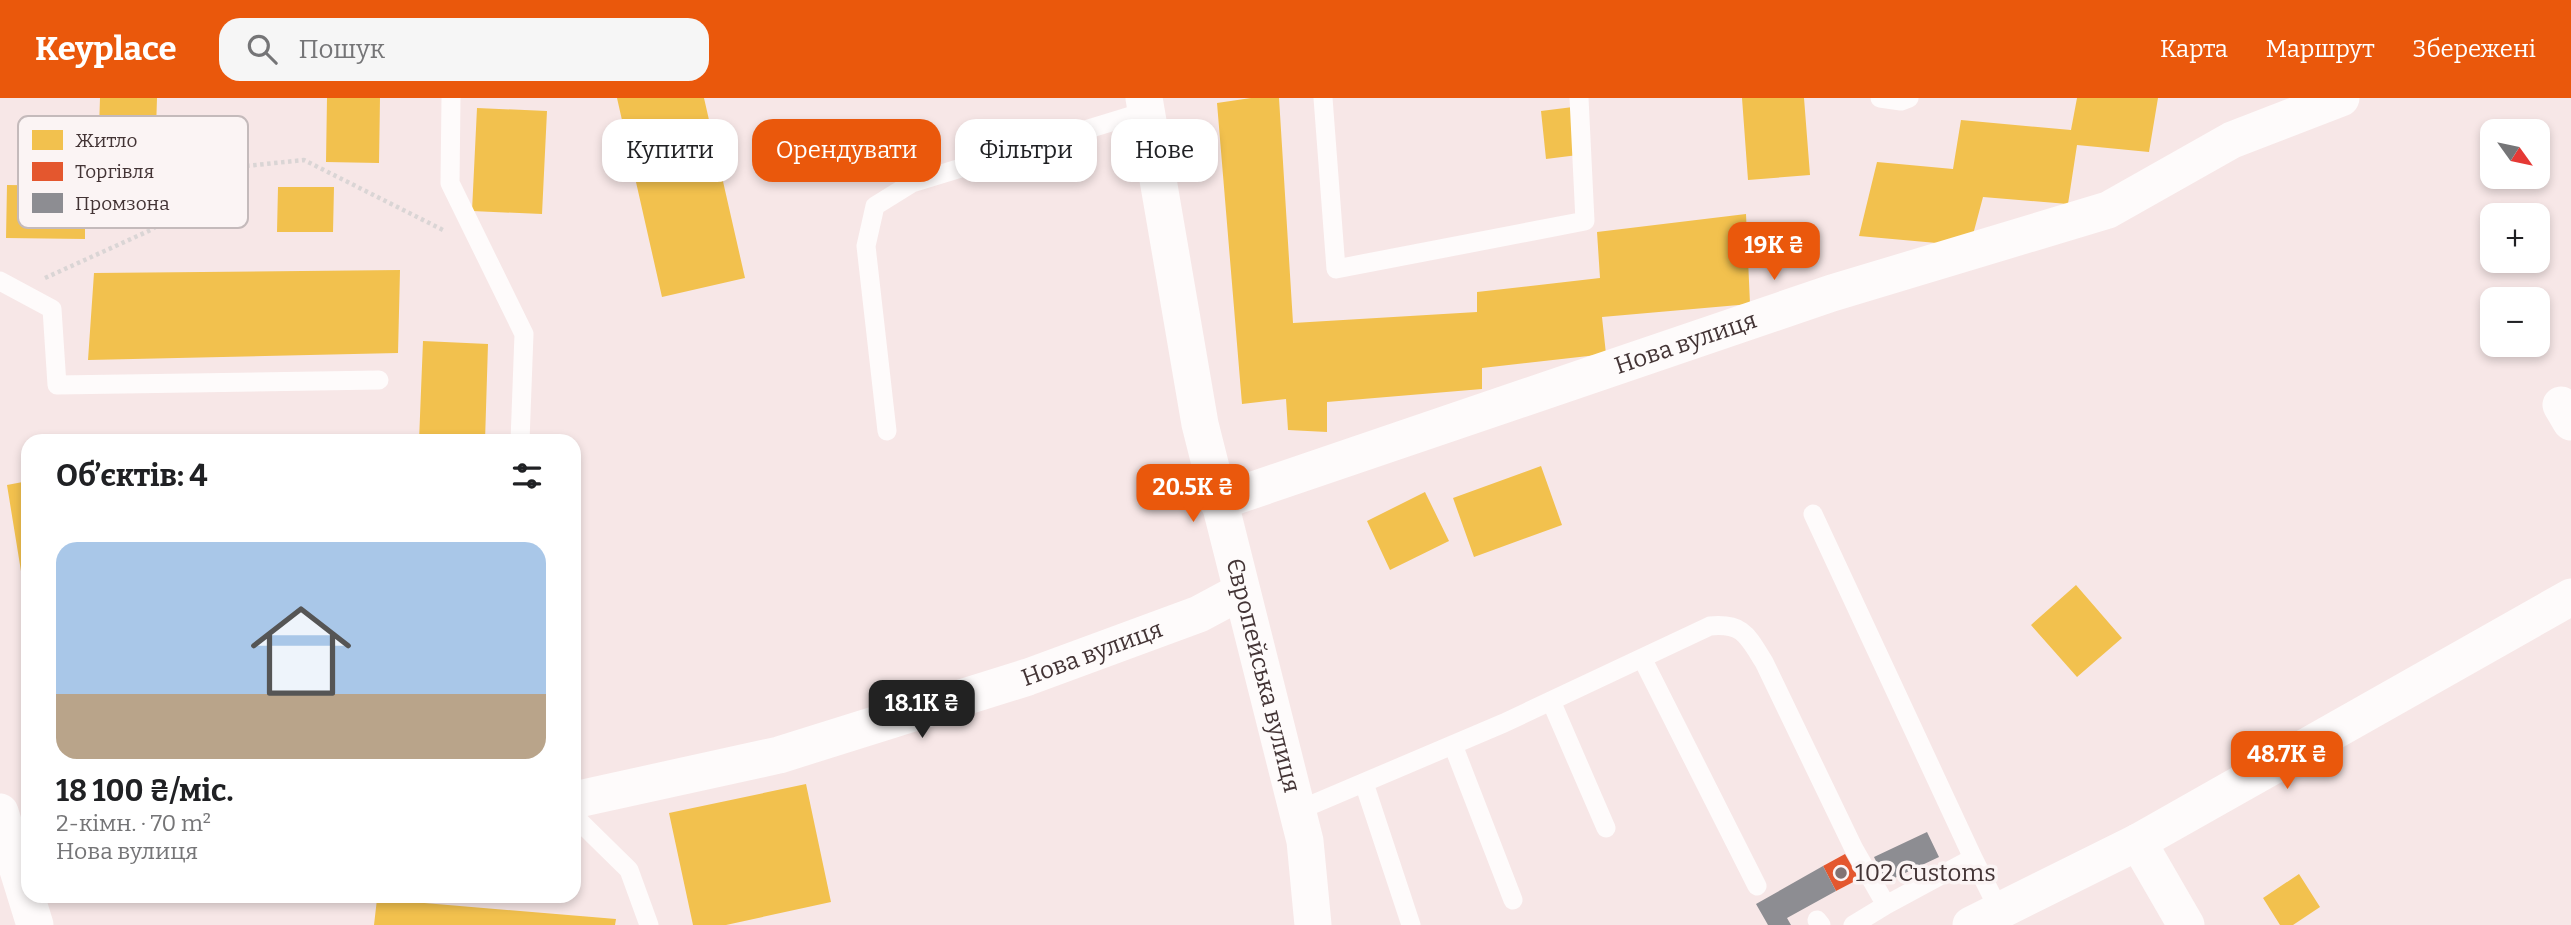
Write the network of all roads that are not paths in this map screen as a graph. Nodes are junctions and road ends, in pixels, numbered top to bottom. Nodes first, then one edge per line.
1 (451, 98) edge
2 (1323, 98) edge
3 (1579, 98) edge
4 (1880, 98) edge
5 (1909, 98) edge
6 (2341, 98) edge
7 (1146, 105) edge
8 (0, 281) edge
9 (379, 380) dead end
10 (887, 431) dead end
11 (520, 434) edge
12 (1218, 502) junction
13 (1813, 514) dead end
14 (1240, 592) junction
15 (2571, 597) edge
16 (1642, 658) junction
17 (1551, 701) junction
18 (1453, 745) junction
19 (1364, 783) junction
20 (581, 798) edge
21 (1297, 811) junction
22 (0, 812) edge
23 (581, 823) edge
24 (1606, 828) dead end
25 (2138, 842) junction
26 (1973, 858) junction
27 (21, 880) edge
28 (1757, 886) dead end
29 (1992, 896) dead end
30 (1513, 900) dead end
31 (28, 903) edge
32 (1886, 905) junction
33 (35, 925) edge
34 (649, 925) edge
35 (1313, 925) edge
36 (1412, 925) edge
37 (1853, 925) edge
38 (1971, 925) edge
39 (2186, 925) edge

1 - 11 lane
2 - 3 lane
4 - 5 lane
6 - 12 street, Нова вулиця
7 - 10 lane
7 - 12 street, Європейська вулиця
8 - 9 lane
12 - 14 street, Європейська вулиця
13 - 26 lane
14 - 20 street, Нова вулиця
14 - 21 street, Європейська вулиця
15 - 25 street
16 - 17 lane
16 - 28 lane
16 - 32 lane
17 - 18 lane
17 - 24 lane
18 - 19 lane
18 - 30 lane
19 - 21 lane
19 - 36 lane
21 - 35 street, Європейська вулиця
22 - 27 street
23 - 34 lane
25 - 38 street
25 - 39 street
26 - 29 lane
26 - 32 lane
31 - 33 street
32 - 37 lane

